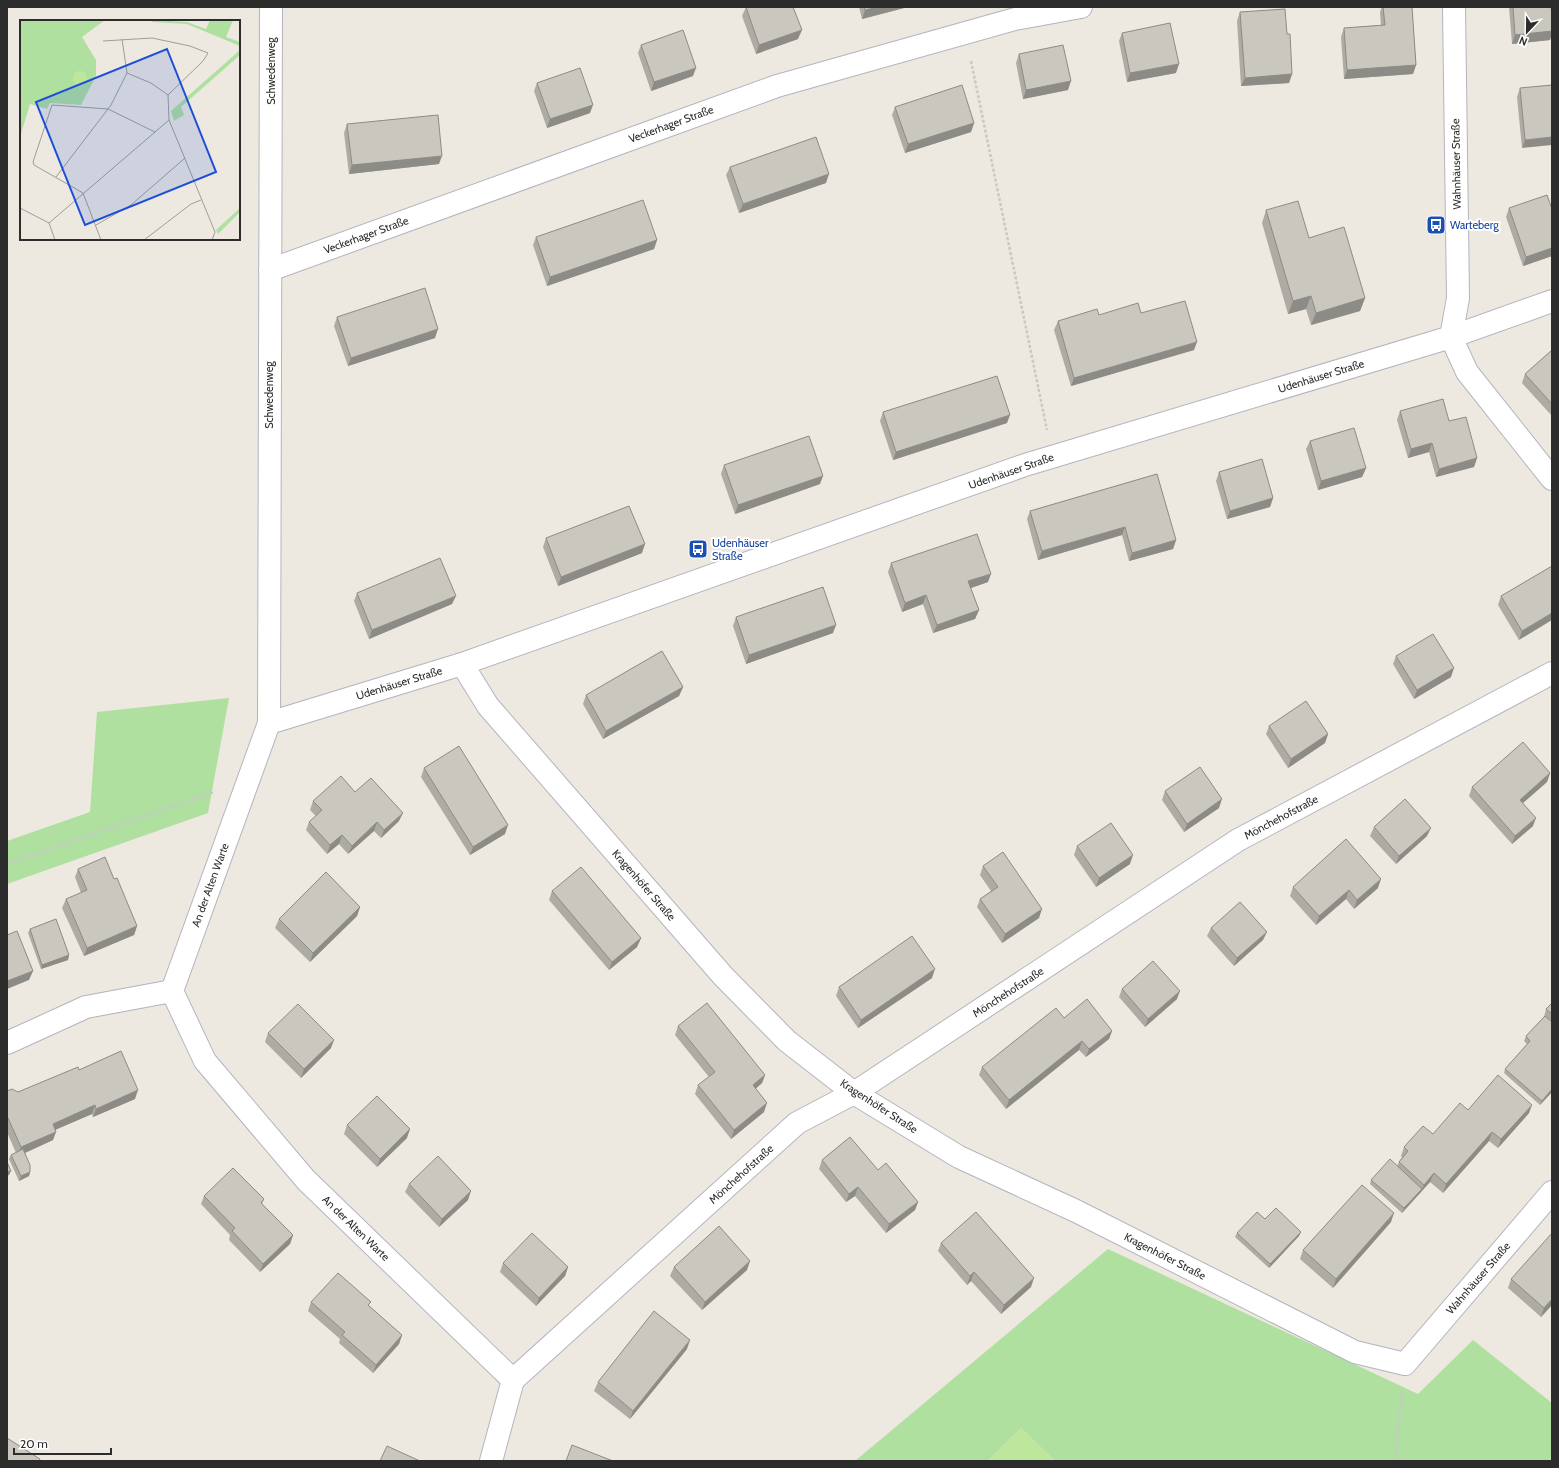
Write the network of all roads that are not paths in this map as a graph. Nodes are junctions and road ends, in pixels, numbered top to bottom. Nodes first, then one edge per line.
1 (271, 7) edge
2 (1081, 7) edge
3 (1454, 7) edge
4 (270, 270) junction
5 (1552, 301) edge
6 (1451, 337) junction
7 (1552, 479) edge
8 (462, 664) junction
9 (1552, 673) edge
10 (269, 723) junction
11 (248, 780) joint
12 (172, 991) junction
13 (7, 1043) edge
14 (854, 1093) junction
15 (1552, 1192) edge
16 (1405, 1364) joint
17 (513, 1380) junction
18 (491, 1461) edge

1 - 4 street, Schwedenweg
2 - 4 street, Veckerhager Straße
3 - 6 street, Wahnhäuser Straße
4 - 10 street, Schwedenweg
5 - 6 street, Udenhäuser Straße
6 - 7 street
6 - 8 street, Udenhäuser Straße
8 - 10 street, Udenhäuser Straße
8 - 14 street, Kragenhöfer Straße
9 - 14 street, Mönchehofstraße
10 - 11 street, Schwedenweg
11 - 12 street, An der Alten Warte
12 - 13 street
12 - 17 street, An der Alten Warte
14 - 16 street, Kragenhöfer Straße
14 - 17 street, Mönchehofstraße
15 - 16 street, Wahnhäuser Straße
17 - 18 street

